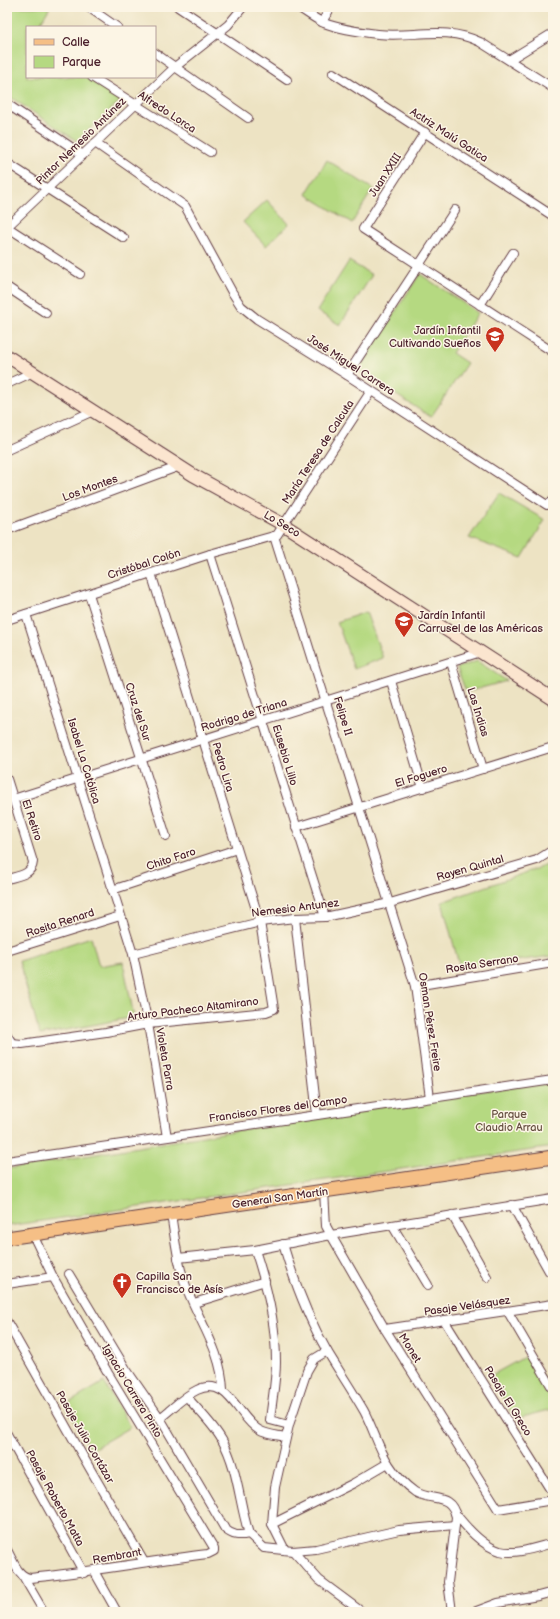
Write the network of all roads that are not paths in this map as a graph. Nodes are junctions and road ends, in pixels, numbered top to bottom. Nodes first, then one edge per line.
1 (88, 7) edge
2 (178, 7) edge
3 (243, 7) edge
4 (298, 7) edge
5 (331, 7) edge
6 (322, 22) junction
7 (116, 26) edge
8 (218, 33) junction
9 (553, 33) edge
10 (156, 54) edge
11 (510, 60) junction
12 (175, 67) junction
13 (333, 73) dead end
14 (94, 78) edge
15 (286, 80) dead end
16 (553, 88) edge
17 (7, 104) edge
18 (135, 104) junction
19 (248, 118) dead end
20 (425, 132) junction
21 (95, 144) junction
22 (210, 152) dead end
23 (83, 155) junction
24 (7, 163) edge
25 (47, 189) junction
26 (455, 210) dead end
27 (553, 216) edge
28 (7, 227) edge
29 (124, 238) dead end
30 (513, 253) dead end
31 (419, 265) junction
32 (80, 274) dead end
33 (7, 287) edge
34 (480, 305) junction
35 (46, 313) dead end
36 (552, 349) edge
37 (7, 356) edge
38 (33, 372) junction
39 (347, 375) junction
40 (7, 384) edge
41 (371, 391) junction
42 (93, 410) junction
43 (7, 450) edge
44 (180, 466) junction
45 (550, 503) edge
46 (284, 524) junction
47 (7, 530) edge
48 (274, 536) junction
49 (210, 554) junction
50 (151, 573) junction
51 (89, 594) junction
52 (26, 614) junction
53 (7, 620) edge
54 (481, 652) junction
55 (451, 662) junction
56 (391, 681) junction
57 (553, 699) edge
58 (326, 701) junction
59 (263, 721) junction
60 (203, 739) junction
61 (553, 747) edge
62 (141, 759) junction
63 (483, 769) junction
64 (7, 779) edge
65 (78, 779) junction
66 (423, 788) junction
67 (13, 799) junction
68 (360, 807) junction
69 (296, 827) junction
70 (166, 836) dead end
71 (237, 849) junction
72 (553, 850) edge
73 (7, 879) edge
74 (112, 890) junction
75 (390, 903) junction
76 (120, 916) junction
77 (295, 918) junction
78 (325, 918) junction
79 (260, 922) junction
80 (7, 951) edge
81 (132, 954) junction
82 (553, 963) edge
83 (415, 986) junction
84 (148, 1024) junction
85 (7, 1035) edge
86 (553, 1080) edge
87 (430, 1098) junction
88 (317, 1115) junction
89 (167, 1137) junction
90 (553, 1157) edge
91 (8, 1159) edge
92 (324, 1191) junction
93 (553, 1199) edge
94 (512, 1206) junction
95 (171, 1214) junction
96 (452, 1215) junction
97 (392, 1225) junction
98 (33, 1235) junction
99 (331, 1235) junction
100 (7, 1238) edge
101 (282, 1244) junction
102 (255, 1250) junction
103 (178, 1258) junction
104 (549, 1270) dead end
105 (69, 1274) dead end
106 (53, 1277) junction
107 (487, 1277) dead end
108 (265, 1281) junction
109 (7, 1284) edge
110 (428, 1285) dead end
111 (194, 1304) junction
112 (553, 1304) edge
113 (508, 1312) junction
114 (444, 1320) junction
115 (7, 1322) edge
116 (385, 1329) junction
117 (327, 1351) junction
118 (553, 1388) edge
119 (223, 1390) junction
120 (187, 1397) junction
121 (160, 1418) junction
122 (289, 1424) junction
123 (7, 1434) edge
124 (286, 1437) junction
125 (388, 1463) junction
126 (553, 1494) edge
127 (553, 1500) edge
128 (455, 1513) junction
129 (272, 1524) junction
130 (455, 1525) junction
131 (249, 1534) junction
132 (553, 1543) edge
133 (7, 1550) edge
134 (285, 1550) junction
135 (293, 1551) junction
136 (208, 1554) joint
137 (144, 1562) junction
138 (94, 1571) junction
139 (84, 1572) junction
140 (26, 1577) junction
141 (553, 1592) edge
142 (44, 1612) edge
143 (117, 1612) edge
144 (362, 1612) edge
145 (452, 1612) edge
146 (474, 1612) edge

1 - 7 street
2 - 8 street
3 - 8 street, Pintor Nemesio Antúnez
4 - 6 street
5 - 6 street
6 - 11 street
8 - 12 street, Pintor Nemesio Antúnez
8 - 15 street
9 - 11 street
10 - 12 street
11 - 16 street
12 - 18 street, Pintor Nemesio Antúnez
12 - 19 street
13 - 20 street, Actriz Malú Gatica
14 - 18 street, Alfredo Lorca
17 - 23 street
18 - 21 street, Pintor Nemesio Antúnez
18 - 22 street, Alfredo Lorca
20 - 27 street, Actriz Malú Gatica
20 - 31 street, Juan XXIII
21 - 23 street, Pintor Nemesio Antúnez
21 - 39 street, José Miguel Carrera
23 - 25 street, Pintor Nemesio Antúnez
24 - 25 street
25 - 28 street, Pintor Nemesio Antúnez
25 - 29 street
26 - 31 street
28 - 32 street
30 - 34 street
31 - 34 street
31 - 39 street
33 - 35 street
34 - 36 street
37 - 38 main road, Lo Seco
38 - 40 street
38 - 42 main road, Lo Seco
39 - 41 street, José Miguel Carrera
41 - 45 street, José Miguel Carrera
41 - 46 street, María Teresa de Calcuta
42 - 43 street
42 - 44 main road, Lo Seco
44 - 46 main road, Lo Seco
44 - 47 street, Los Montes
46 - 48 street
46 - 54 main road, Lo Seco
48 - 49 street, Cristóbal Colón
48 - 58 street, Felipe II
49 - 50 street, Cristóbal Colón
49 - 59 street, Eusebio Lillo
50 - 51 street, Cristóbal Colón
50 - 60 street, Pedro Lira
51 - 52 street, Cristóbal Colón
51 - 62 street, Cruz del Sur
52 - 53 street, Cristóbal Colón
52 - 65 street, Isabel La Católica
54 - 55 street, Rodrigo de Triana
54 - 57 main road, Lo Seco
55 - 56 street, Rodrigo de Triana
55 - 63 street, Las Indias
56 - 58 street, Rodrigo de Triana
56 - 66 street
58 - 59 street, Rodrigo de Triana
58 - 68 street, Felipe II
59 - 60 street, Rodrigo de Triana
59 - 69 street, Eusebio Lillo
60 - 62 street, Rodrigo de Triana
60 - 71 street, Pedro Lira
61 - 63 street, El Foguero
62 - 65 street, Rodrigo de Triana
62 - 70 street, Cruz del Sur
63 - 66 street, El Foguero
64 - 67 street, El Retiro
65 - 67 street, Rodrigo de Triana
65 - 74 street, Isabel La Católica
66 - 68 street, El Foguero
67 - 73 street, El Retiro
68 - 69 street, El Foguero
68 - 75 street, Felipe II
69 - 78 street, Eusebio Lillo
71 - 74 street, Chito Faro
71 - 79 street, Pedro Lira
72 - 75 street, Rayen Quintal
74 - 76 street, Isabel La Católica
75 - 78 street, Nemesio Antunez
75 - 83 street, Osman Pérez Freire
76 - 80 street, Rosita Renard
76 - 81 street, Violeta Parra
77 - 78 street, Nemesio Antunez
77 - 79 street, Nemesio Antunez
77 - 88 street
79 - 81 street, Nemesio Antunez
79 - 84 street, Arturo Pacheco Altamirano
81 - 84 street, Violeta Parra
82 - 83 street, Rosita Serrano
83 - 87 street, Osman Pérez Freire
84 - 85 street, Arturo Pacheco Altamirano
84 - 89 street, Violeta Parra
86 - 87 street, Francisco Flores del Campo
87 - 88 street, Francisco Flores del Campo
88 - 89 street, Francisco Flores del Campo
89 - 91 street, Francisco Flores del Campo
90 - 92 main road, General San Martín
92 - 95 main road, General San Martín
92 - 99 street, Monet
93 - 94 street
94 - 96 street
94 - 104 street
95 - 98 main road, General San Martín
95 - 103 street
96 - 97 street
96 - 107 street
97 - 99 street
97 - 110 street
98 - 100 main road, General San Martín
98 - 106 street, Ignacio Carrera Pinto
99 - 101 street
99 - 116 street, Monet
101 - 102 street
101 - 117 street
102 - 103 street
102 - 108 street
103 - 111 street
105 - 121 street
106 - 109 street
106 - 136 street, Ignacio Carrera Pinto
108 - 111 street
108 - 122 street
111 - 119 street
112 - 113 street, Pasaje Velásquez
113 - 114 street, Pasaje Velásquez
113 - 118 street
114 - 116 street, Pasaje Velásquez
114 - 126 street, Pasaje El Greco
115 - 137 street, Pasaje Julio Cortázar
116 - 127 street, Monet
117 - 122 street
117 - 125 street
119 - 120 street
119 - 124 street
120 - 121 street
120 - 131 street
121 - 131 street
122 - 124 street
123 - 139 street, Pasaje Roberto Matta
124 - 129 street
125 - 128 street
125 - 129 street
128 - 130 street
128 - 132 street
129 - 134 street
130 - 135 street
130 - 145 street
131 - 134 street
133 - 140 street
134 - 135 street
135 - 144 street
136 - 137 street, Rembrant
137 - 138 street, Rembrant
138 - 139 street, Rembrant
138 - 143 street
139 - 140 street, Rembrant
140 - 142 street
141 - 146 street

